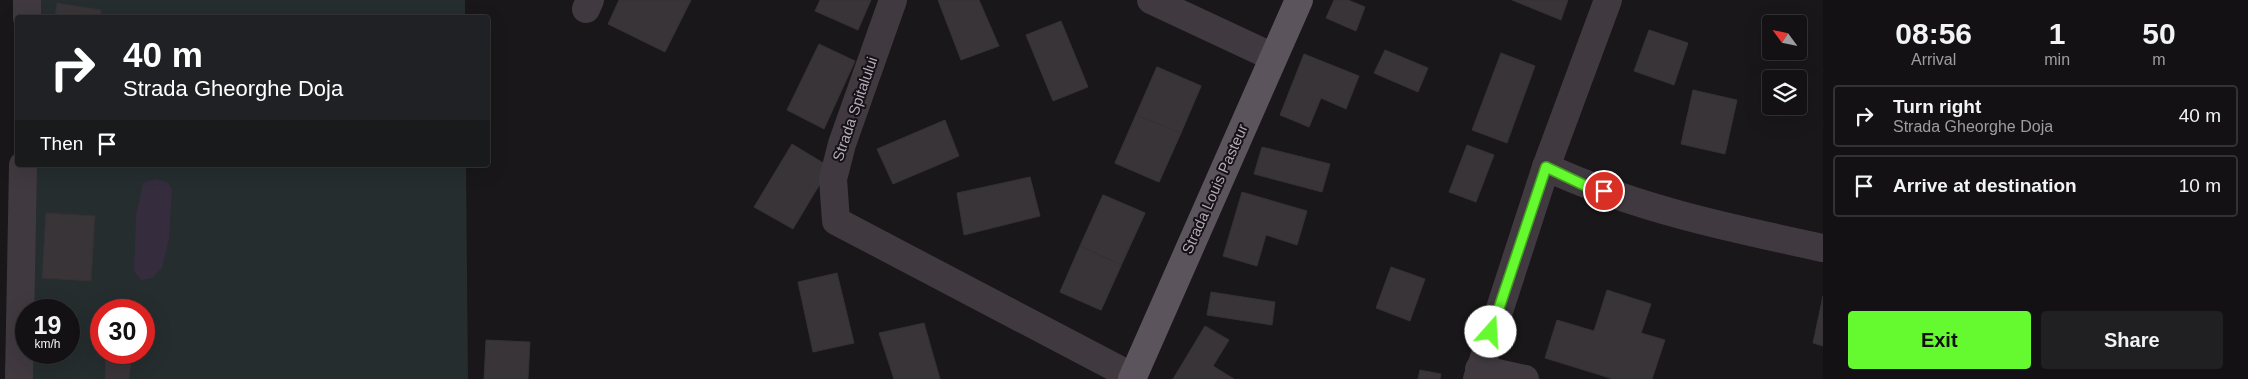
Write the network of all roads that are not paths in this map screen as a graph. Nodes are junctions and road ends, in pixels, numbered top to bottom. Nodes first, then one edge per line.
1 (27, 0) edge
2 (893, 0) edge
3 (1151, 0) edge
4 (1299, 0) edge
5 (1608, 0) edge
6 (26, 15) edge
7 (1273, 57) junction
8 (23, 167) edge
9 (1546, 167) junction
10 (1823, 248) edge
11 (1478, 374) edge
12 (1132, 378) edge
13 (19, 379) edge
14 (1525, 379) edge

1 - 6 street
2 - 12 street, Strada Spitalului
3 - 7 street
4 - 7 main road, Strada Louis Pasteur
5 - 9 street
7 - 12 main road, Strada Louis Pasteur
8 - 13 street
9 - 10 street
9 - 11 street
11 - 14 street

